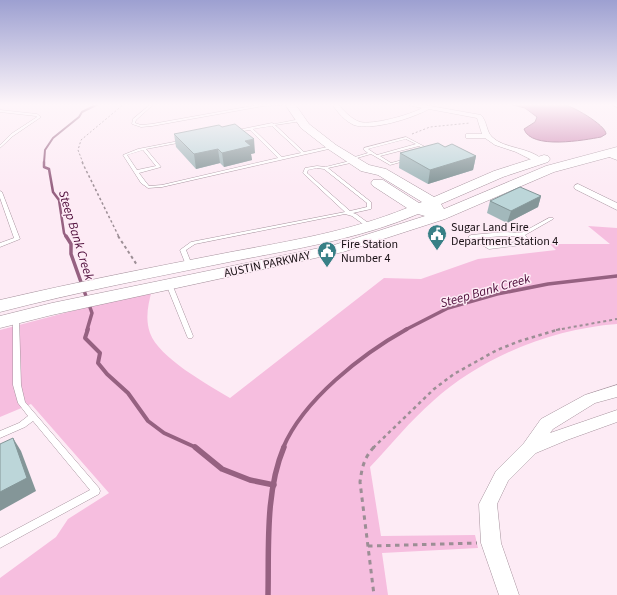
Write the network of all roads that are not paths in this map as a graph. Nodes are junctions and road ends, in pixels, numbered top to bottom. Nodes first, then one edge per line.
1 (17, 132) edge
2 (233, 132) edge
3 (254, 132) edge
4 (280, 132) edge
5 (312, 132) edge
6 (485, 132) edge
7 (228, 133) edge
8 (468, 136) dead end
9 (488, 136) junction
10 (190, 140) edge
11 (617, 143) edge
12 (418, 145) junction
13 (0, 147) edge
14 (332, 148) junction
15 (144, 149) junction
16 (612, 151) edge
17 (371, 153) junction
18 (304, 154) junction
19 (426, 154) edge
20 (377, 156) junction
21 (412, 158) edge
22 (281, 159) junction
23 (534, 162) junction
24 (356, 163) junction
25 (325, 168) junction
26 (136, 172) junction
27 (578, 187) dead end
28 (0, 192) edge
29 (617, 207) edge
30 (418, 209) junction
31 (437, 209) junction
32 (349, 213) junction
33 (552, 219) dead end
34 (369, 226) junction
35 (522, 235) junction
36 (0, 245) edge
37 (189, 265) junction
38 (169, 284) junction
39 (118, 287) junction
40 (51, 301) junction
41 (0, 306) edge
42 (8, 320) edge
43 (190, 336) dead end
44 (617, 390) edge
45 (32, 416) junction
46 (617, 416) edge
47 (0, 435) edge
48 (530, 448) junction
49 (0, 543) edge
50 (509, 595) edge

1 - 13 lane
2 - 7 lane
3 - 22 lane
4 - 18 lane
5 - 14 main road
6 - 9 street
8 - 9 street
9 - 23 street
10 - 15 lane
11 - 16 main road, AUSTIN PARKWAY
12 - 17 lane
12 - 19 lane
12 - 20 lane
14 - 18 lane
14 - 24 main road
15 - 26 lane
15 - 26 lane
16 - 23 main road, AUSTIN PARKWAY
16 - 31 main road, AUSTIN PARKWAY
17 - 20 lane
17 - 24 lane
18 - 22 lane
20 - 21 lane
22 - 26 lane
23 - 31 main road, AUSTIN PARKWAY
24 - 25 lane
24 - 30 main road
24 - 31 main road
25 - 32 lane
25 - 32 lane
27 - 29 street
28 - 36 lane
30 - 31 main road
30 - 34 main road, AUSTIN PARKWAY
31 - 38 main road, AUSTIN PARKWAY
32 - 34 lane
32 - 37 lane
33 - 35 lane
34 - 37 main road, AUSTIN PARKWAY
35 - 35 lane
37 - 39 main road, AUSTIN PARKWAY
38 - 39 main road, AUSTIN PARKWAY
38 - 43 lane
39 - 40 main road, AUSTIN PARKWAY
40 - 41 main road, AUSTIN PARKWAY
40 - 42 main road, AUSTIN PARKWAY
42 - 45 lane
44 - 48 street
45 - 47 lane
45 - 49 lane
46 - 48 street
48 - 50 street

